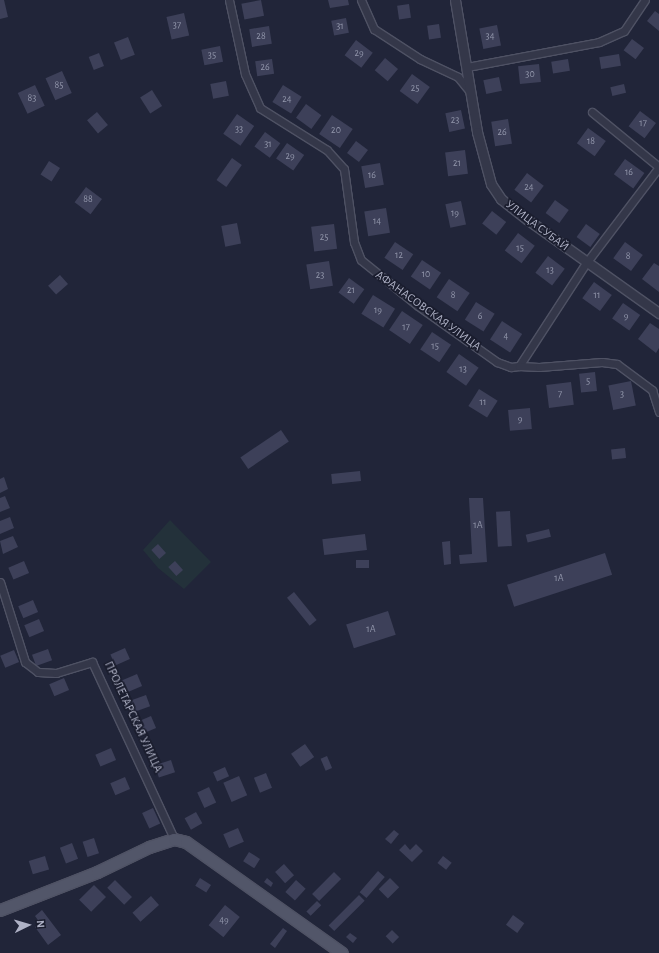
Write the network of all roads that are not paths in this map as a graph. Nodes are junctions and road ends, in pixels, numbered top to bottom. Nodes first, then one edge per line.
1 (229, 0) edge
2 (361, 0) edge
3 (455, 0) edge
4 (645, 0) edge
5 (467, 67) junction
6 (470, 92) junction
7 (592, 112) dead end
8 (659, 167) edge
9 (586, 263) junction
10 (659, 313) edge
11 (519, 366) junction
12 (659, 412) edge
13 (0, 582) edge
14 (174, 839) junction
15 (0, 910) edge
16 (342, 953) edge

1 - 11 street, АФАНАСОВСКАЯ УЛИЦА
2 - 6 street, УЛИЦА СУБАЙ
3 - 5 street, УЛИЦА СУБАЙ
4 - 5 street
5 - 6 street, УЛИЦА СУБАЙ
6 - 9 street, УЛИЦА СУБАЙ
7 - 8 street
8 - 9 street
9 - 10 street, УЛИЦА СУБАЙ
9 - 11 street
11 - 12 street, АФАНАСОВСКАЯ УЛИЦА
13 - 14 street, ПРОЛЕТАРСКАЯ УЛИЦА
14 - 15 main road
14 - 16 main road

